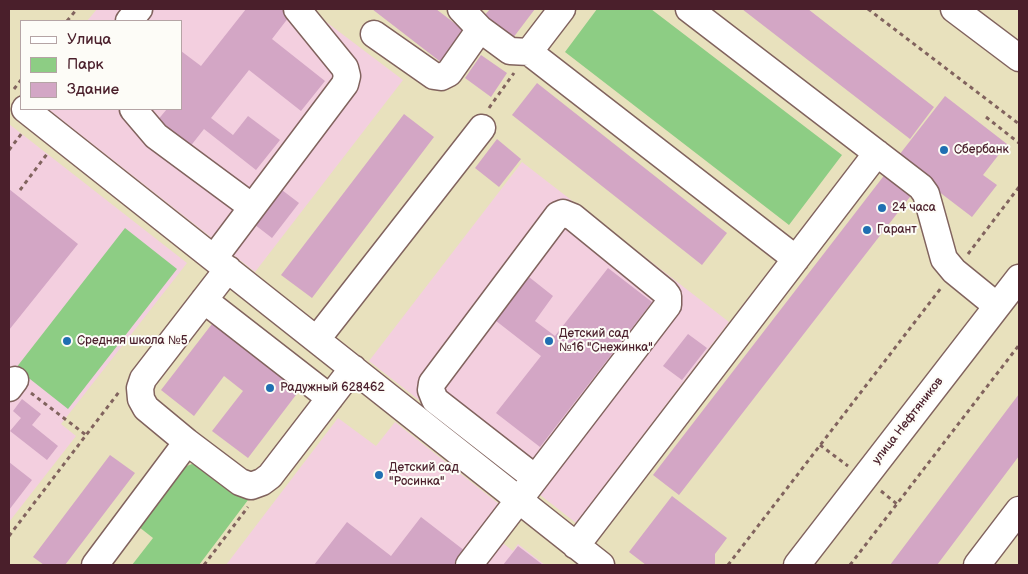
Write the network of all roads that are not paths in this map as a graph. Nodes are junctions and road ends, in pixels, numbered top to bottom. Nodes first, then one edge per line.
1 (139, 9) edge
2 (297, 9) edge
3 (461, 9) edge
4 (562, 9) edge
5 (689, 9) edge
6 (954, 9) edge
7 (130, 20) edge
8 (480, 29) junction
9 (374, 34) dead end
10 (529, 52) junction
11 (1019, 58) edge
12 (9, 96) edge
13 (134, 110) edge
14 (23, 115) edge
15 (482, 128) road end
16 (877, 153) junction
17 (252, 207) junction
18 (796, 259) junction
19 (221, 263) junction
20 (1019, 278) edge
21 (204, 300) junction
22 (997, 306) junction
23 (318, 339) junction
24 (353, 368) junction
25 (330, 398) junction
26 (187, 442) junction
27 (535, 478) junction
28 (519, 500) junction
29 (1019, 510) edge
30 (576, 546) junction
31 (95, 565) edge
32 (469, 565) edge
33 (601, 565) edge
34 (797, 565) edge
35 (977, 565) edge

1 - 7 street
2 - 17 street
3 - 8 street
4 - 10 street
5 - 16 street
6 - 11 street
8 - 9 street
8 - 10 street
10 - 18 street
12 - 14 street
13 - 17 street
14 - 19 street
15 - 23 street
16 - 18 street
16 - 22 street
17 - 19 street
18 - 30 street
19 - 21 street
19 - 23 street
20 - 22 street, улица Нефтяников
21 - 25 street
21 - 26 street
22 - 34 street, улица Нефтяников
23 - 24 street
24 - 25 street
24 - 28 street
25 - 26 street
26 - 31 street
27 - 27 street
27 - 28 street
28 - 30 street
28 - 32 street
29 - 35 street
30 - 33 street

